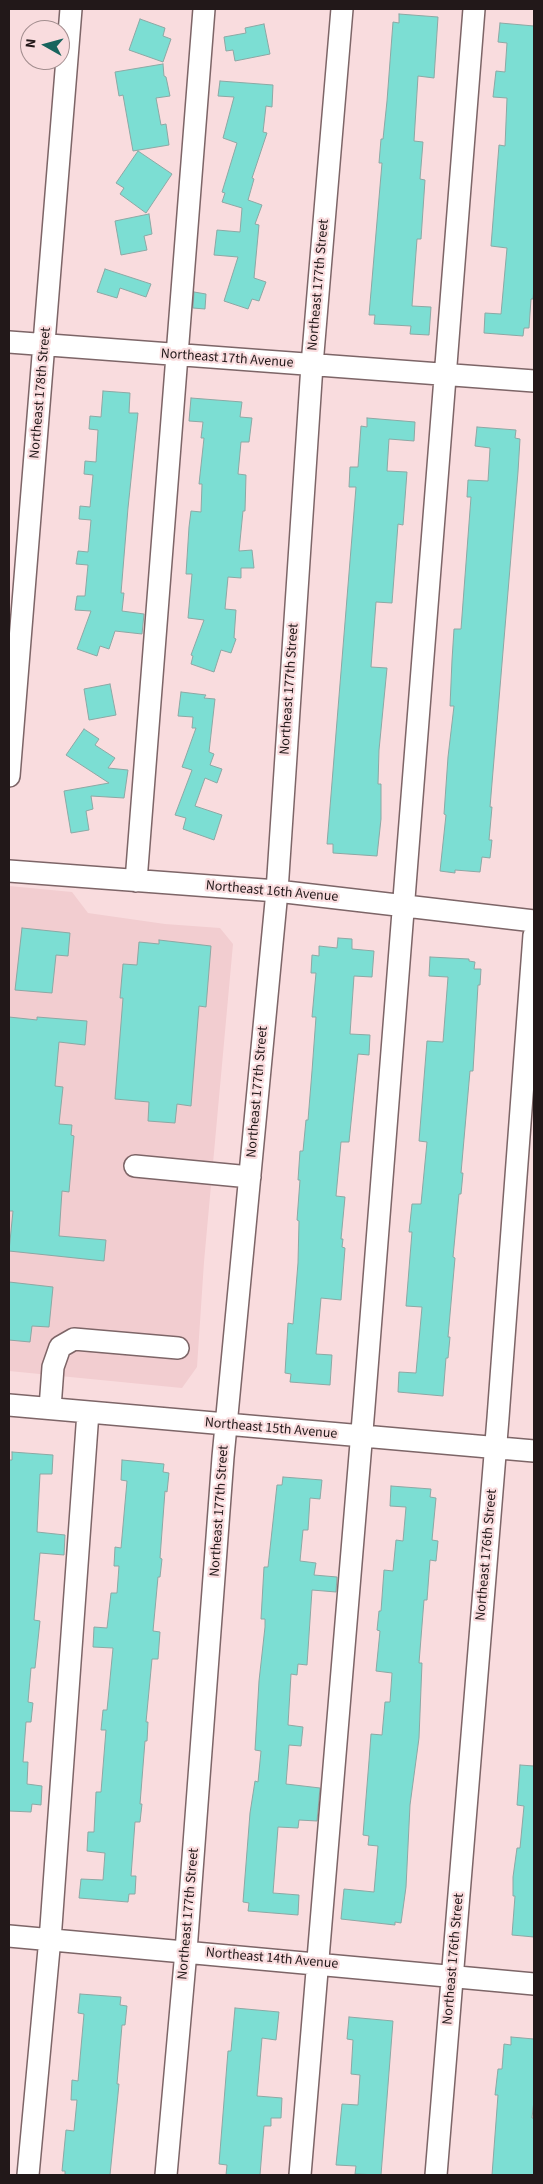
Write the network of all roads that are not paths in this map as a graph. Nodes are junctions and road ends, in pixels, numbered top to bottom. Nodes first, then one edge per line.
1 (71, 9) edge
2 (204, 9) edge
3 (342, 9) edge
4 (474, 9) edge
5 (9, 342) edge
6 (45, 345) junction
7 (176, 355) junction
8 (312, 366) junction
9 (444, 375) junction
10 (534, 382) edge
11 (9, 776) edge
12 (9, 871) edge
13 (136, 881) junction
14 (277, 891) junction
15 (403, 906) junction
16 (534, 921) edge
17 (534, 935) edge
18 (135, 1166) dead end
19 (250, 1177) junction
20 (178, 1348) dead end
21 (9, 1405) edge
22 (50, 1408) junction
23 (88, 1412) junction
24 (226, 1426) junction
25 (361, 1437) junction
26 (495, 1448) junction
27 (534, 1451) edge
28 (9, 1936) edge
29 (49, 1939) junction
30 (186, 1951) junction
31 (316, 1963) junction
32 (452, 1976) junction
33 (534, 1984) edge
34 (28, 2175) edge
35 (166, 2175) edge
36 (300, 2175) edge
37 (436, 2175) edge

1 - 6 street, Northeast 178th Street
2 - 7 street
3 - 8 street, Northeast 177th Street
4 - 9 street
5 - 6 street, Northeast 17th Avenue
6 - 7 street, Northeast 17th Avenue
6 - 11 street, Northeast 178th Street
7 - 8 street, Northeast 17th Avenue
7 - 13 street
8 - 9 street, Northeast 17th Avenue
8 - 14 street, Northeast 177th Street
9 - 10 street, Northeast 17th Avenue
9 - 15 street
12 - 13 street, Northeast 16th Avenue
13 - 14 street, Northeast 16th Avenue
14 - 15 street, Northeast 16th Avenue
14 - 19 street, Northeast 177th Street
15 - 16 street, Northeast 16th Avenue
15 - 25 street
17 - 26 street, Northeast 176th Street
18 - 19 street
19 - 24 street, Northeast 177th Street
20 - 22 street
21 - 22 street, Northeast 15th Avenue
22 - 23 street, Northeast 15th Avenue
23 - 24 street, Northeast 15th Avenue
23 - 29 street
24 - 25 street, Northeast 15th Avenue
24 - 30 street, Northeast 177th Street
25 - 26 street, Northeast 15th Avenue
25 - 31 street
26 - 27 street, Northeast 15th Avenue
26 - 32 street, Northeast 176th Street
28 - 29 street, Northeast 14th Avenue
29 - 30 street, Northeast 14th Avenue
29 - 34 street
30 - 31 street, Northeast 14th Avenue
30 - 35 street, Northeast 177th Street
31 - 32 street, Northeast 14th Avenue
31 - 36 street
32 - 33 street, Northeast 14th Avenue
32 - 37 street, Northeast 176th Street

